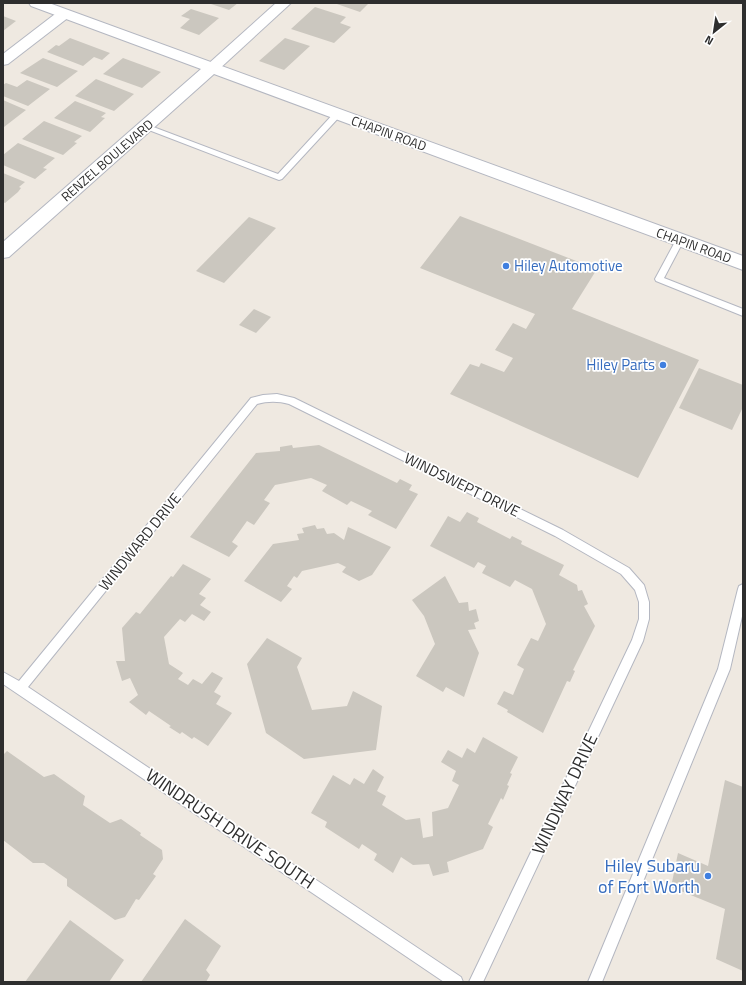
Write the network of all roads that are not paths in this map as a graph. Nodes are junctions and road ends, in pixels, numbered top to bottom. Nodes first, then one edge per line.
1 (36, 3) edge
2 (284, 3) edge
3 (64, 14) junction
4 (3, 61) edge
5 (212, 68) junction
6 (338, 114) junction
7 (145, 127) junction
8 (680, 240) junction
9 (3, 252) edge
10 (743, 263) edge
11 (743, 313) edge
12 (261, 398) joint
13 (743, 589) edge
14 (644, 602) joint
15 (3, 677) edge
16 (20, 689) junction
17 (456, 982) edge
18 (476, 982) edge
19 (595, 982) edge

1 - 3 street, CHAPIN ROAD
2 - 5 street
3 - 4 street
3 - 5 street, CHAPIN ROAD
5 - 6 street, CHAPIN ROAD
5 - 7 street, RENZEL BOULEVARD
6 - 7 lane
6 - 8 street, CHAPIN ROAD
7 - 9 street, RENZEL BOULEVARD
8 - 10 street, CHAPIN ROAD
8 - 11 lane
12 - 14 lane, WINDSWEPT DRIVE
12 - 16 lane, WINDWARD DRIVE
13 - 19 lane
14 - 18 lane, WINDWAY DRIVE
15 - 16 lane, WINDRUSH DRIVE SOUTH
16 - 17 lane, WINDRUSH DRIVE SOUTH

